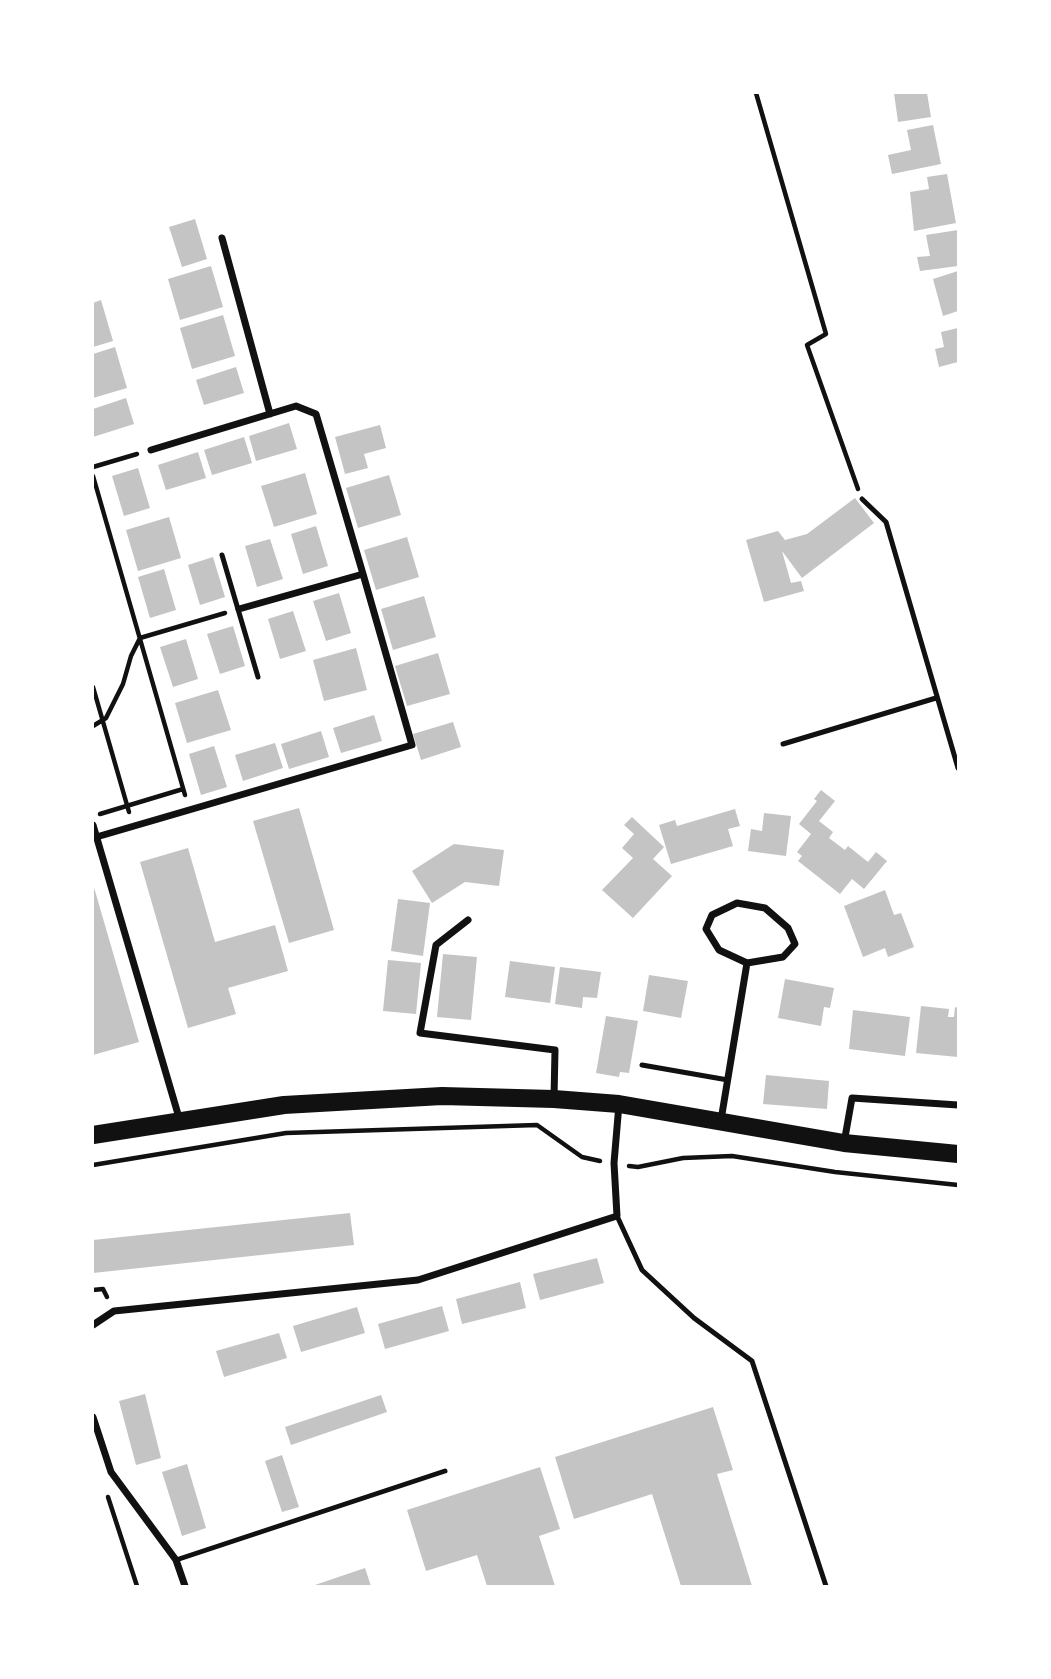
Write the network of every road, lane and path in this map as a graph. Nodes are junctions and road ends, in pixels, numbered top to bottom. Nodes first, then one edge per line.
1 (756, 93) edge
2 (222, 238) dead end
3 (270, 414) junction
4 (151, 450) joint
5 (93, 467) edge
6 (93, 476) edge
7 (862, 499) joint
8 (222, 555) dead end
9 (363, 574) junction
10 (239, 609) junction
11 (140, 638) junction
12 (258, 677) dead end
13 (93, 687) edge
14 (936, 698) junction
15 (102, 720) junction
16 (93, 726) edge
17 (783, 744) dead end
18 (958, 768) edge
19 (183, 789) junction
20 (127, 806) junction
21 (189, 810) junction
22 (93, 816) edge
23 (93, 825) edge
24 (133, 826) junction
25 (94, 837) edge
26 (468, 920) dead end
27 (747, 963) junction
28 (642, 1065) dead end
29 (728, 1080) junction
30 (554, 1099) junction
31 (619, 1104) junction
32 (958, 1105) edge
33 (180, 1121) junction
34 (721, 1121) junction
35 (93, 1135) edge
36 (844, 1143) junction
37 (958, 1154) edge
38 (582, 1157) dead end
39 (93, 1165) edge
40 (638, 1167) dead end
41 (958, 1185) edge
42 (617, 1216) junction
43 (93, 1325) edge
44 (93, 1417) edge
45 (444, 1471) dead end
46 (111, 1472) junction
47 (176, 1560) junction
48 (137, 1586) edge
49 (185, 1586) edge
50 (826, 1586) edge

1 - 7 path
2 - 3 street
3 - 4 street
3 - 9 street
4 - 5 path
6 - 11 path
7 - 14 lane
8 - 10 lane
9 - 10 street
9 - 21 street
10 - 11 path
10 - 12 lane
11 - 15 path
11 - 19 path
13 - 15 path
14 - 17 lane
14 - 18 lane
15 - 16 path
15 - 20 path
19 - 20 path
19 - 21 path
20 - 22 path
20 - 24 path
21 - 24 street
23 - 25 street
24 - 25 street
25 - 33 street
26 - 30 street
27 - 27 street
27 - 29 street
28 - 29 lane
29 - 34 street
30 - 31 main road
30 - 33 main road
31 - 34 main road
31 - 42 street
32 - 36 street
33 - 35 main road
34 - 36 main road
36 - 37 main road
38 - 39 path
40 - 41 path
42 - 43 street
42 - 50 lane
44 - 46 street
45 - 47 lane
46 - 47 street
46 - 48 path
47 - 49 street

